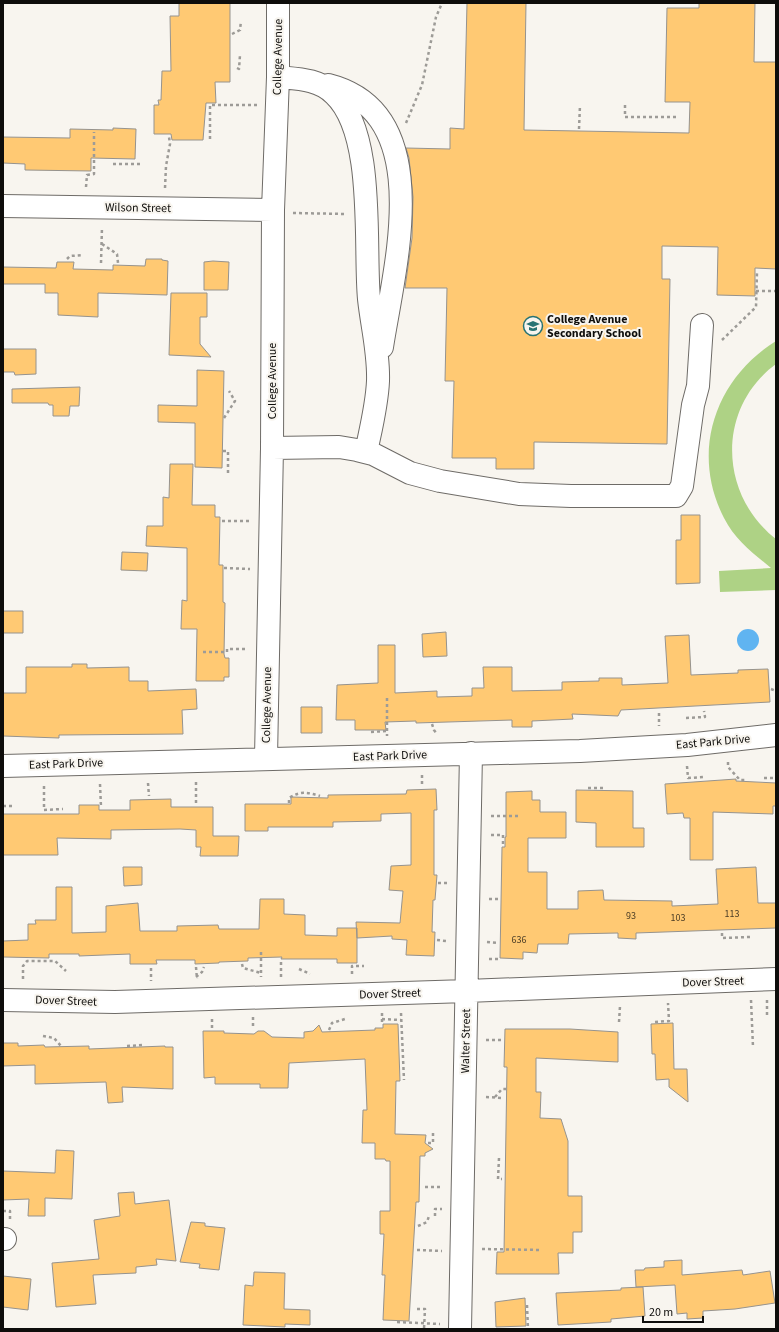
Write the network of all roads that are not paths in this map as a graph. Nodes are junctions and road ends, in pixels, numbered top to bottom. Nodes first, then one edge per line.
1 (278, 3) edge
2 (278, 77) junction
3 (319, 83) junction
4 (3, 206) edge
5 (273, 210) junction
6 (702, 325) dead end
7 (378, 380) junction
8 (272, 448) junction
9 (366, 452) junction
10 (776, 735) edge
11 (471, 754) junction
12 (266, 758) junction
13 (3, 766) edge
14 (772, 988) edge
15 (467, 991) junction
16 (3, 1000) edge
17 (454, 1326) edge

1 - 2 street, College Avenue
2 - 3 street
2 - 5 street, College Avenue
3 - 7 street
3 - 7 street
4 - 5 street, Wilson Street
5 - 8 street, College Avenue
6 - 9 street
7 - 9 street
8 - 9 street
8 - 12 street, College Avenue
10 - 11 street, East Park Drive
11 - 12 street, East Park Drive
11 - 15 street, Walter Street
12 - 13 street, East Park Drive
14 - 15 street, Dover Street
15 - 16 street, Dover Street
15 - 17 street, Walter Street

